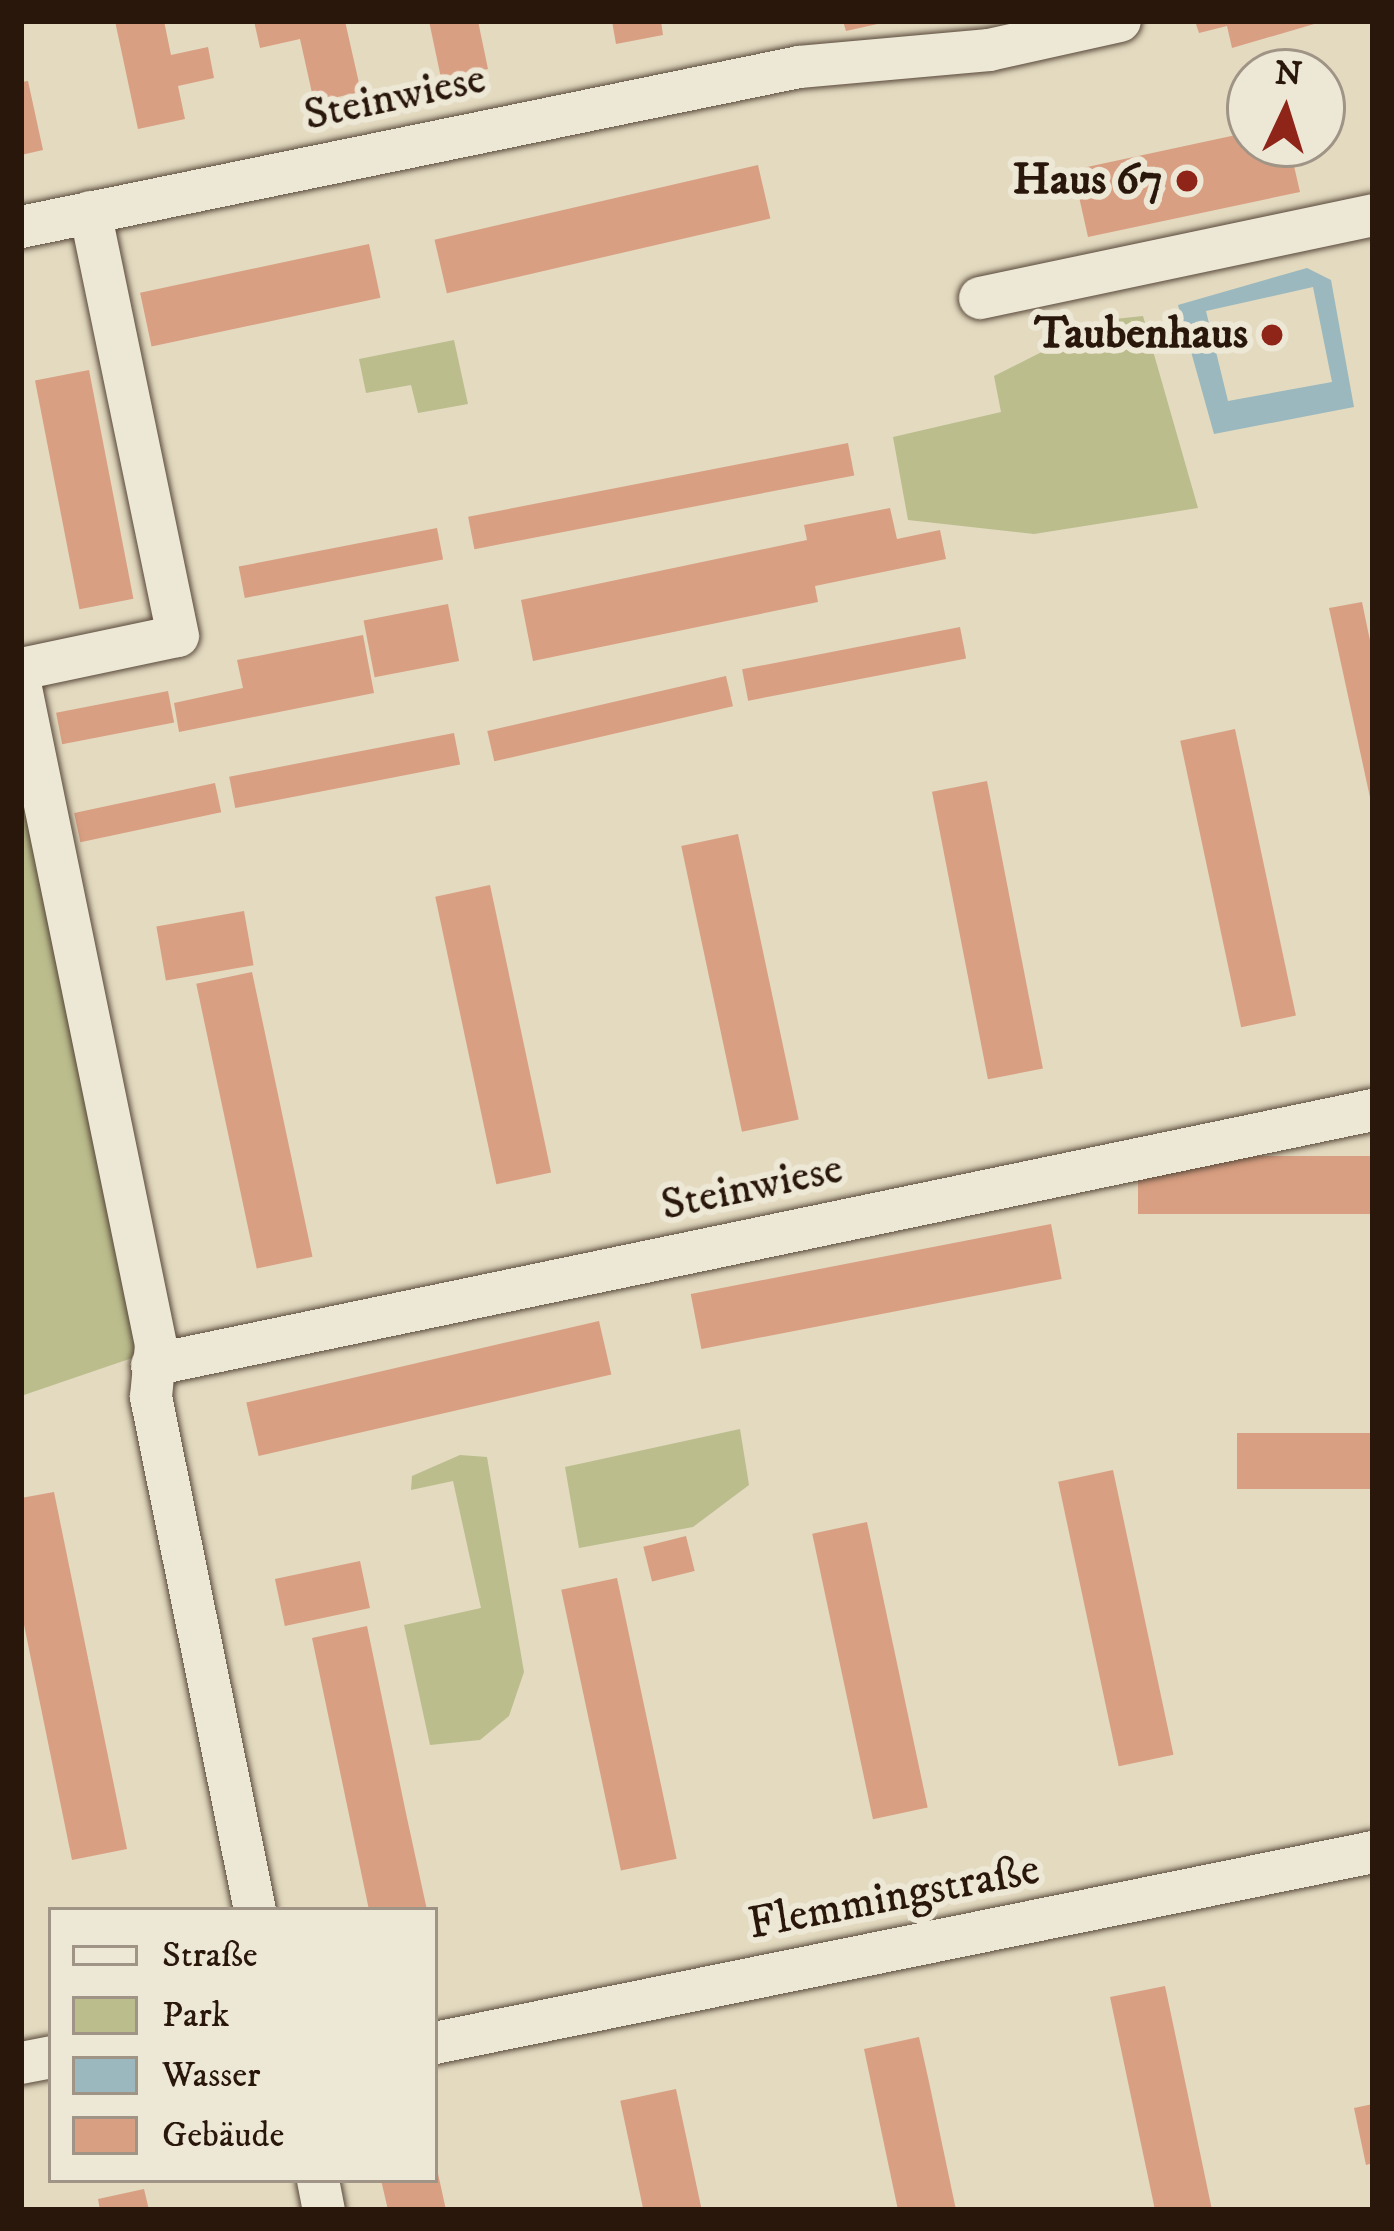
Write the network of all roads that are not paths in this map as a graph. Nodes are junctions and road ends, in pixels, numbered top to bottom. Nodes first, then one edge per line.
1 (1120, 21) edge
2 (90, 212) junction
3 (1373, 215) edge
4 (21, 226) edge
5 (980, 298) dead end
6 (21, 669) edge
7 (21, 688) edge
8 (1373, 1110) edge
9 (152, 1365) junction
10 (1373, 1852) edge
11 (254, 1907) edge
12 (438, 2042) edge

1 - 2 street, Steinwiese
2 - 4 street, Steinwiese
2 - 6 street
3 - 5 street
7 - 9 street
8 - 9 street, Steinwiese
9 - 11 street
10 - 12 street, Flemmingstraße

